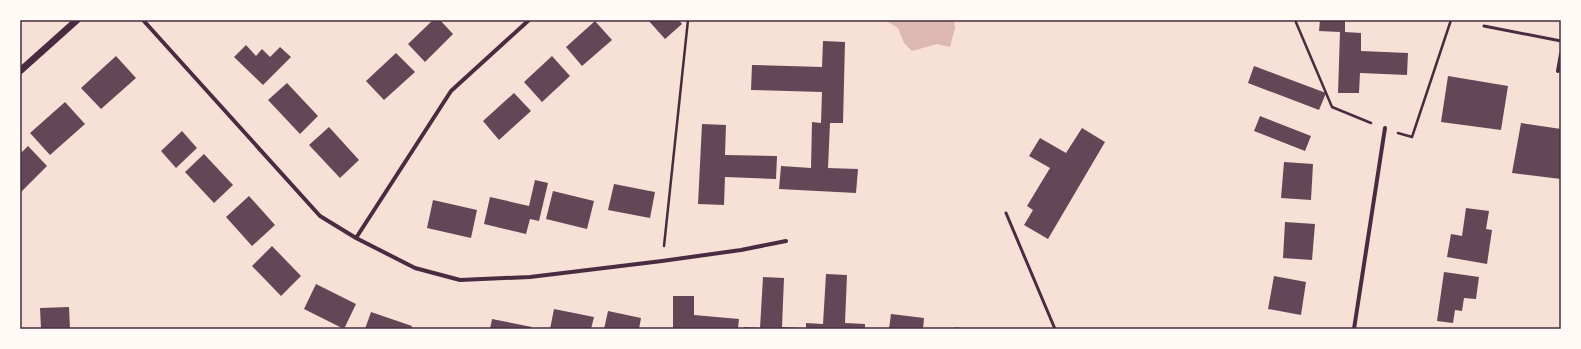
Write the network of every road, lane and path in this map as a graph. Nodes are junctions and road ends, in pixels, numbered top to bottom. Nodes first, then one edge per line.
1 (77, 20) edge
2 (144, 20) edge
3 (530, 20) edge
4 (688, 20) edge
5 (1294, 20) edge
6 (1451, 20) edge
7 (1484, 26) dead end
8 (1561, 41) edge
9 (1561, 54) edge
10 (20, 71) edge
11 (1558, 71) dead end
12 (1385, 128) junction
13 (1006, 213) dead end
14 (356, 238) junction
15 (786, 241) dead end
16 (662, 262) junction
17 (1055, 329) edge
18 (1354, 329) edge

1 - 10 street
2 - 14 street
3 - 14 street
4 - 16 path
5 - 12 path
6 - 12 path
7 - 8 lane
9 - 11 street
12 - 18 street
13 - 17 lane
14 - 16 street
15 - 16 street

